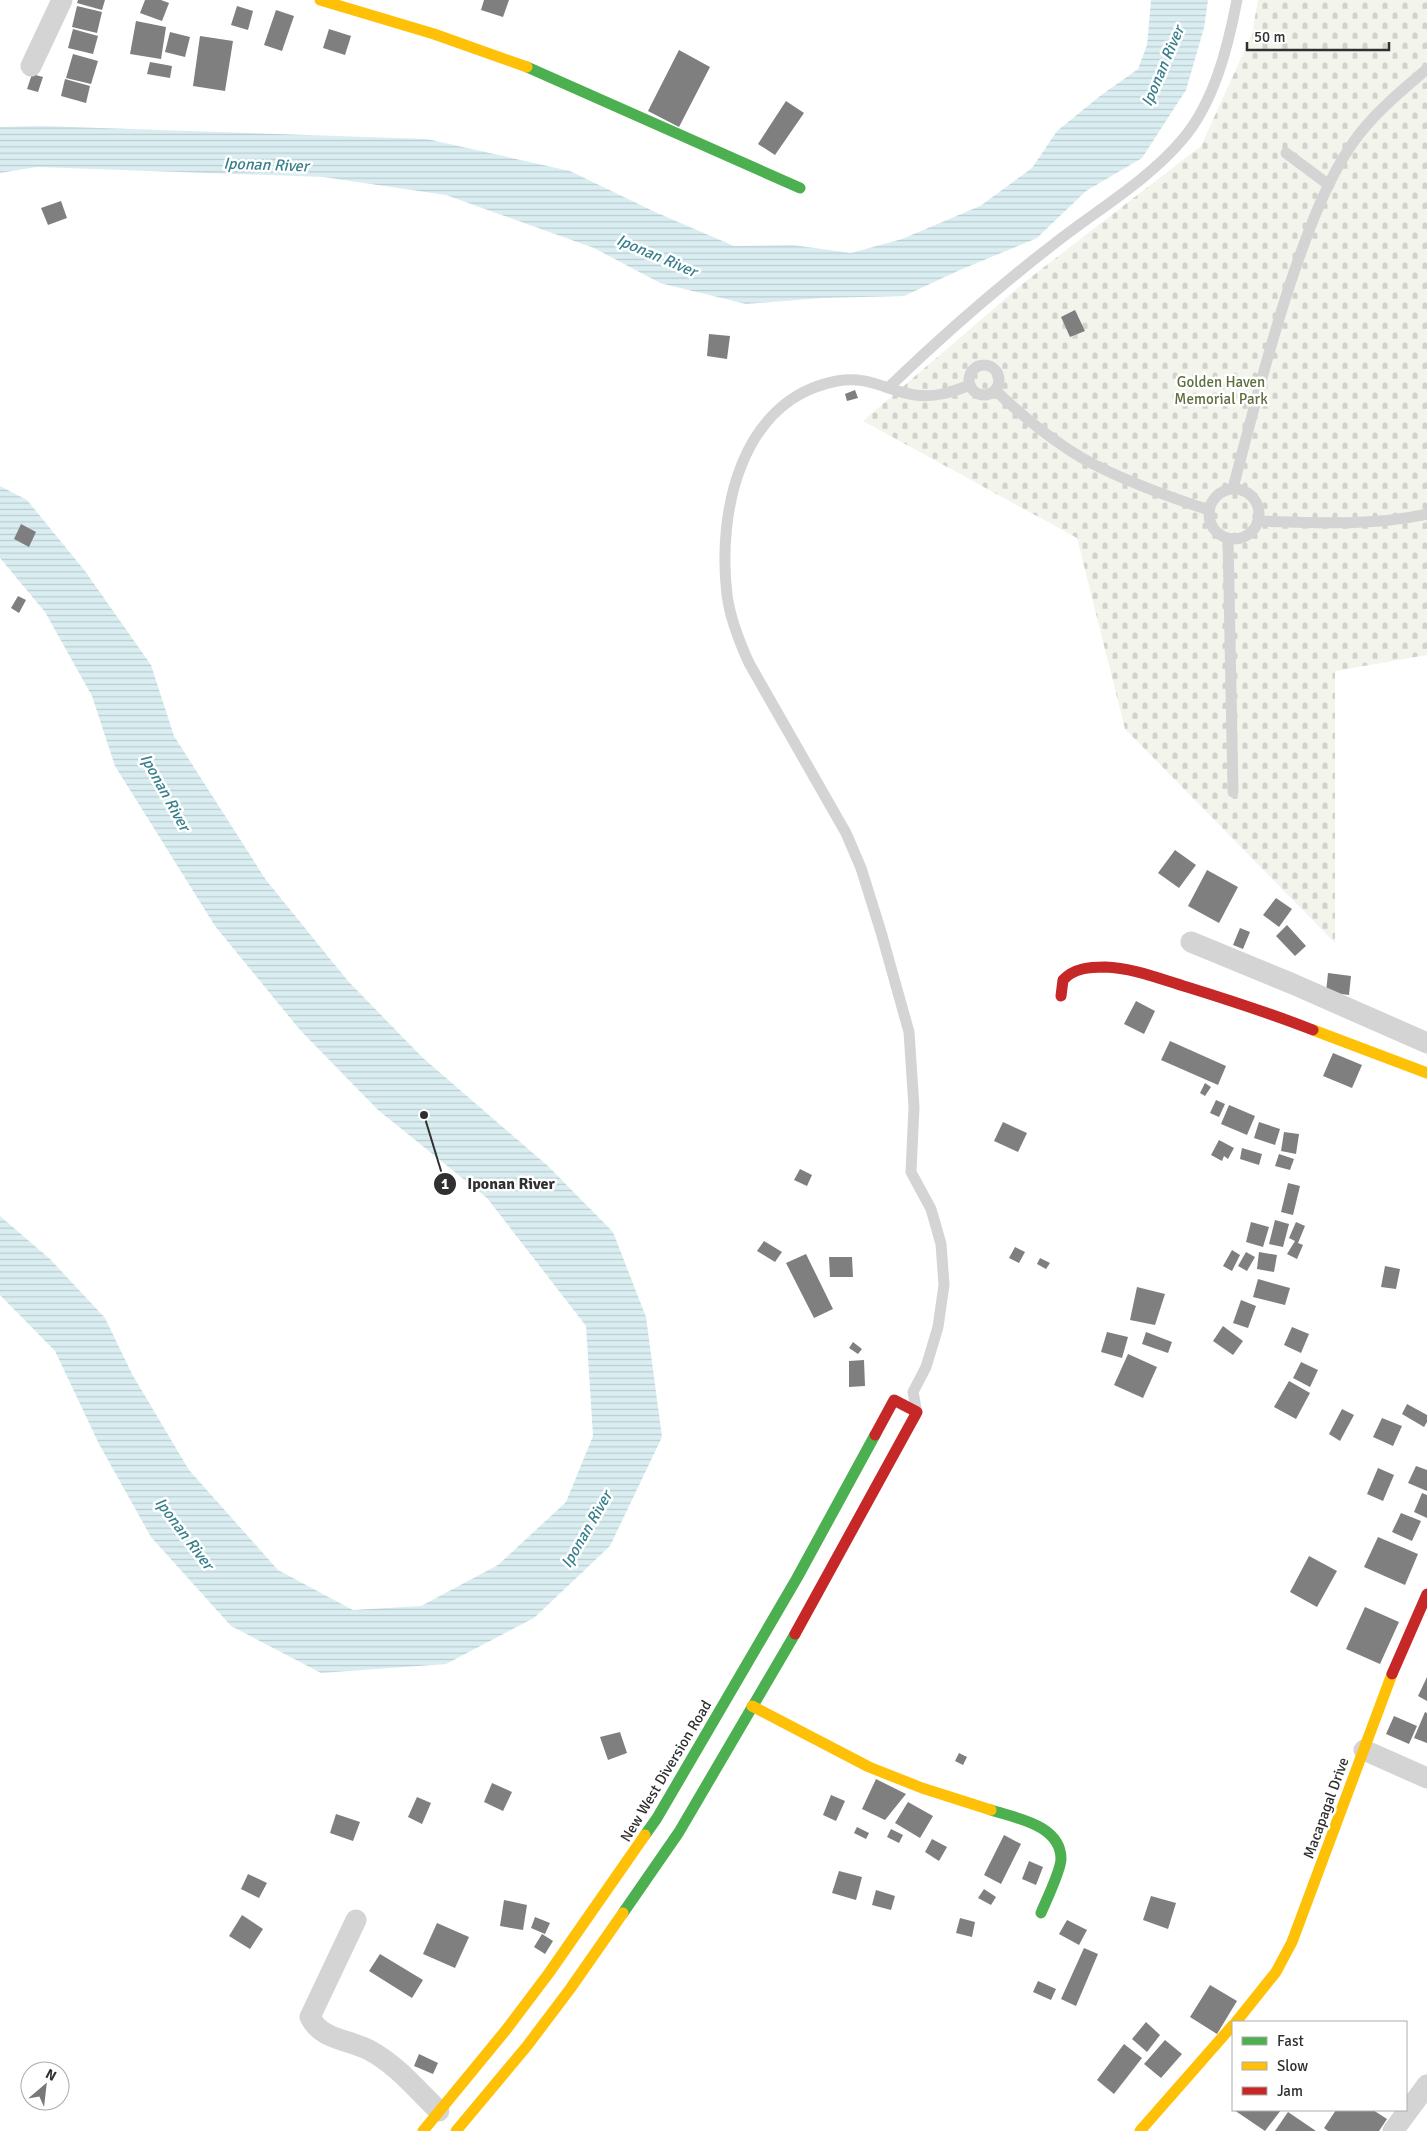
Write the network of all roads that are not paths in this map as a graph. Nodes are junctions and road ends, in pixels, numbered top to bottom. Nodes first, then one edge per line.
1 (62, 0) edge
2 (320, 0) edge
3 (1237, 0) edge
4 (31, 66) dead end
5 (1427, 69) edge
6 (1286, 153) dead end
7 (1329, 186) junction
8 (800, 188) dead end
9 (970, 385) junction
10 (889, 387) junction
11 (995, 390) junction
12 (1233, 488) junction
13 (1208, 510) junction
14 (1427, 514) edge
15 (1258, 521) junction
16 (1228, 539) junction
17 (1233, 792) dead end
18 (1191, 942) dead end
19 (1061, 996) dead end
20 (1427, 1043) edge
21 (1427, 1073) edge
22 (913, 1392) junction
23 (894, 1400) junction
24 (917, 1412) junction
25 (1427, 1594) edge
26 (752, 1706) junction
27 (1364, 1750) junction
28 (1427, 1778) edge
29 (1041, 1913) dead end
30 (356, 1920) dead end
31 (1237, 2021) edge
32 (1232, 2026) edge
33 (1427, 2085) edge
34 (439, 2111) junction
35 (423, 2131) edge
36 (456, 2131) edge
37 (1140, 2131) edge
38 (1393, 2131) edge

1 - 4 street
2 - 8 street
3 - 10 lane
5 - 7 lane
6 - 7 lane
7 - 12 lane
9 - 10 lane
9 - 11 lane
9 - 11 lane
10 - 22 lane
11 - 13 lane
12 - 13 lane
12 - 15 lane
13 - 16 lane
14 - 15 lane
15 - 16 lane
16 - 17 lane
18 - 20 street
19 - 21 street
22 - 23 lane
22 - 24 lane
23 - 24 street
23 - 34 street, New West Diversion Road
24 - 26 street
25 - 27 street, Macapagal Drive
26 - 29 street
26 - 36 street
27 - 28 street
27 - 31 street, Macapagal Drive
30 - 34 street
32 - 37 street
33 - 38 street
34 - 35 street, New West Diversion Road

